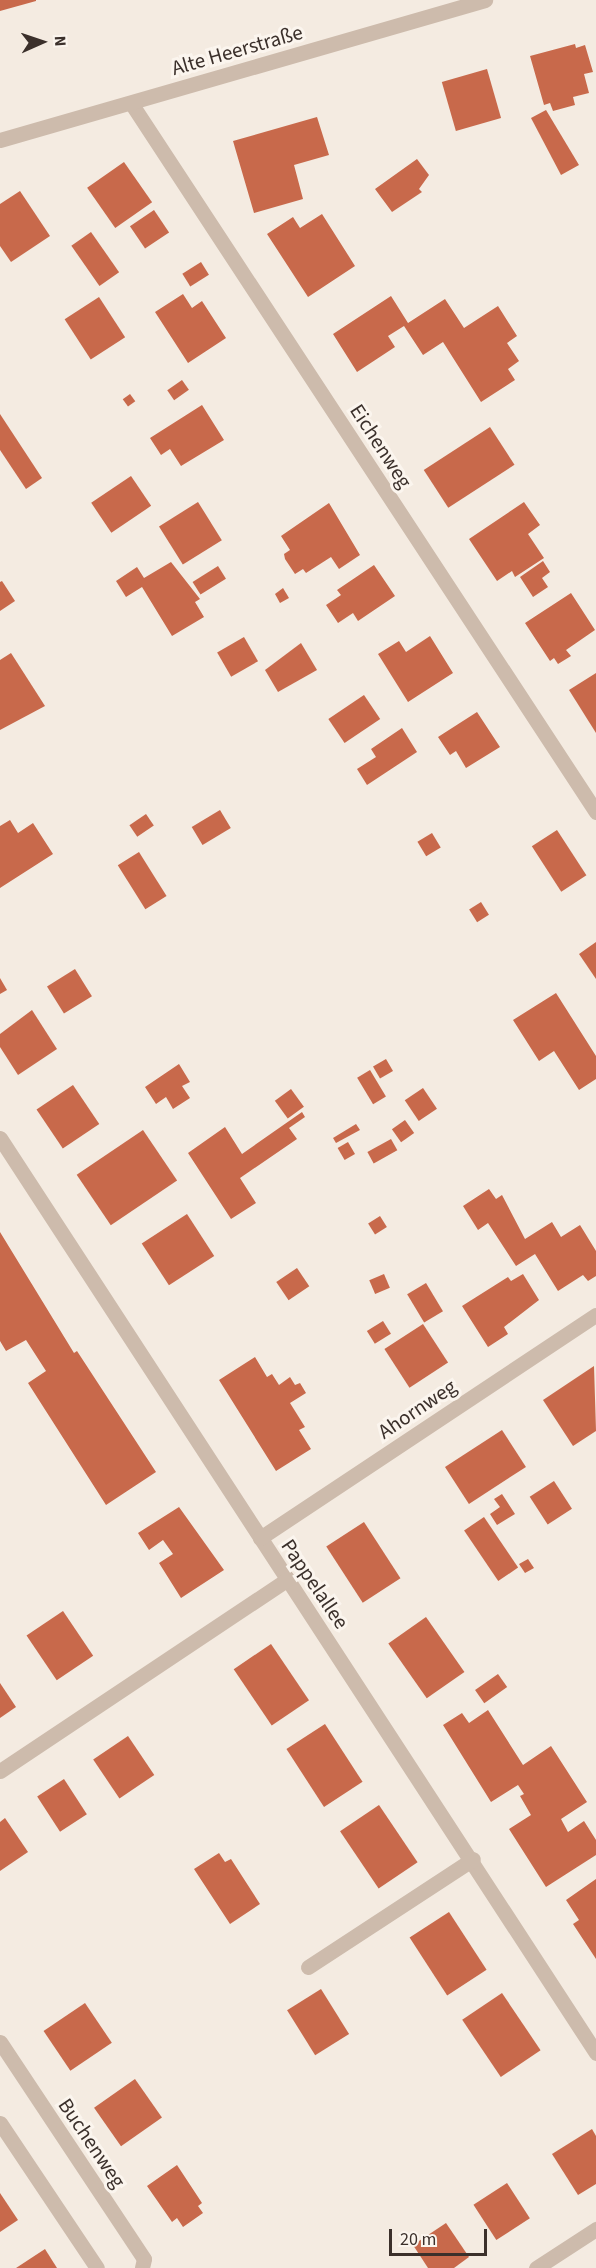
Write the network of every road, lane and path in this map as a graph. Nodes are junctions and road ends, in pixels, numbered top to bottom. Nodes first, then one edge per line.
1 (485, 0) edge
2 (131, 103) junction
3 (0, 140) edge
4 (596, 812) edge
5 (0, 1137) edge
6 (596, 1316) edge
7 (260, 1539) junction
8 (288, 1579) junction
9 (0, 1771) edge
10 (473, 1859) junction
11 (308, 1966) dead end
12 (0, 2042) edge
13 (596, 2053) edge
14 (0, 2123) edge
15 (596, 2229) edge
16 (97, 2268) edge
17 (142, 2268) edge
18 (536, 2268) edge

1 - 2 street, Alte Heerstraße
2 - 3 street, Alte Heerstraße
2 - 4 street, Eichenweg
5 - 7 street, Pappelallee
6 - 7 street, Ahornweg
7 - 8 street, Pappelallee
8 - 9 street
8 - 10 street, Pappelallee
10 - 11 street
10 - 13 street, Pappelallee
12 - 17 street, Buchenweg
14 - 16 street
15 - 18 street

